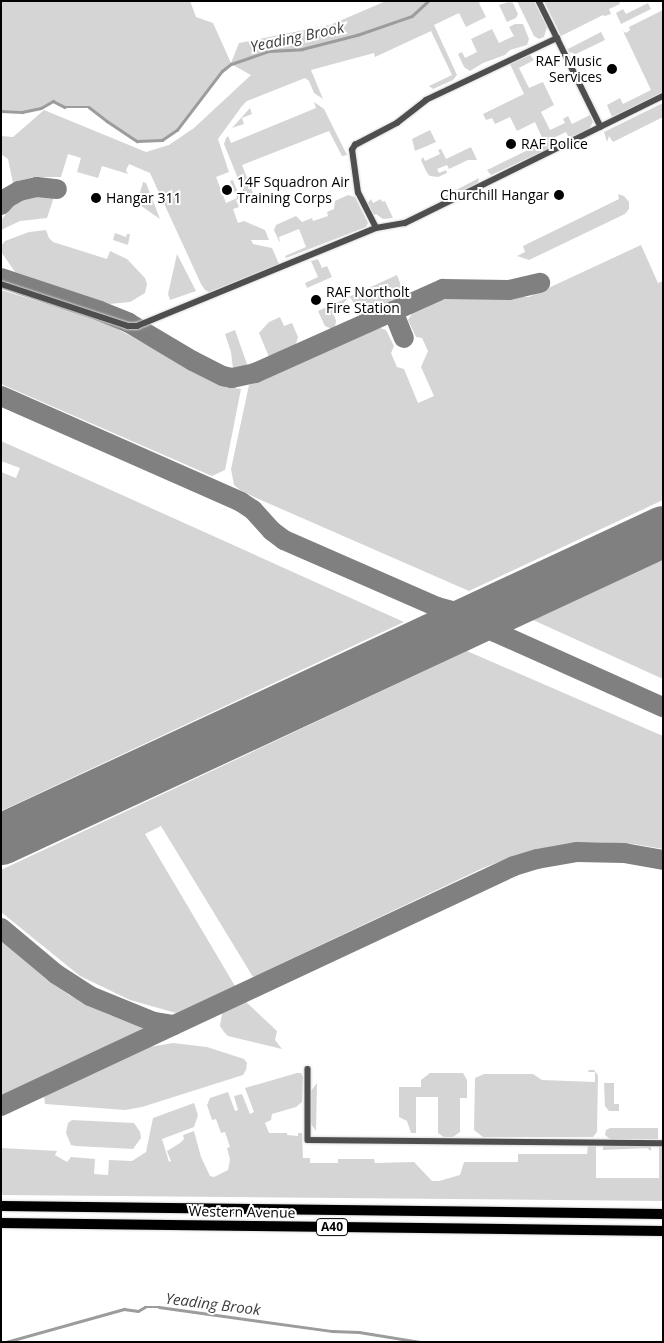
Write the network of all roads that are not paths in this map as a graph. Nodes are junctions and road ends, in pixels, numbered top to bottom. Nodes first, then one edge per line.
1 (539, 1) edge
2 (557, 38) junction
3 (663, 96) edge
4 (601, 127) junction
5 (376, 228) junction
6 (1, 284) edge
7 (308, 1069) dead end
8 (663, 1143) edge
9 (1, 1206) edge
10 (663, 1214) edge
11 (1, 1222) edge
12 (663, 1231) edge

1 - 2 street
2 - 4 street
2 - 5 street
3 - 4 street
4 - 5 street
5 - 6 street
7 - 8 street
9 - 10 highway, Western Avenue / A40
11 - 12 highway, Western Avenue / A40

